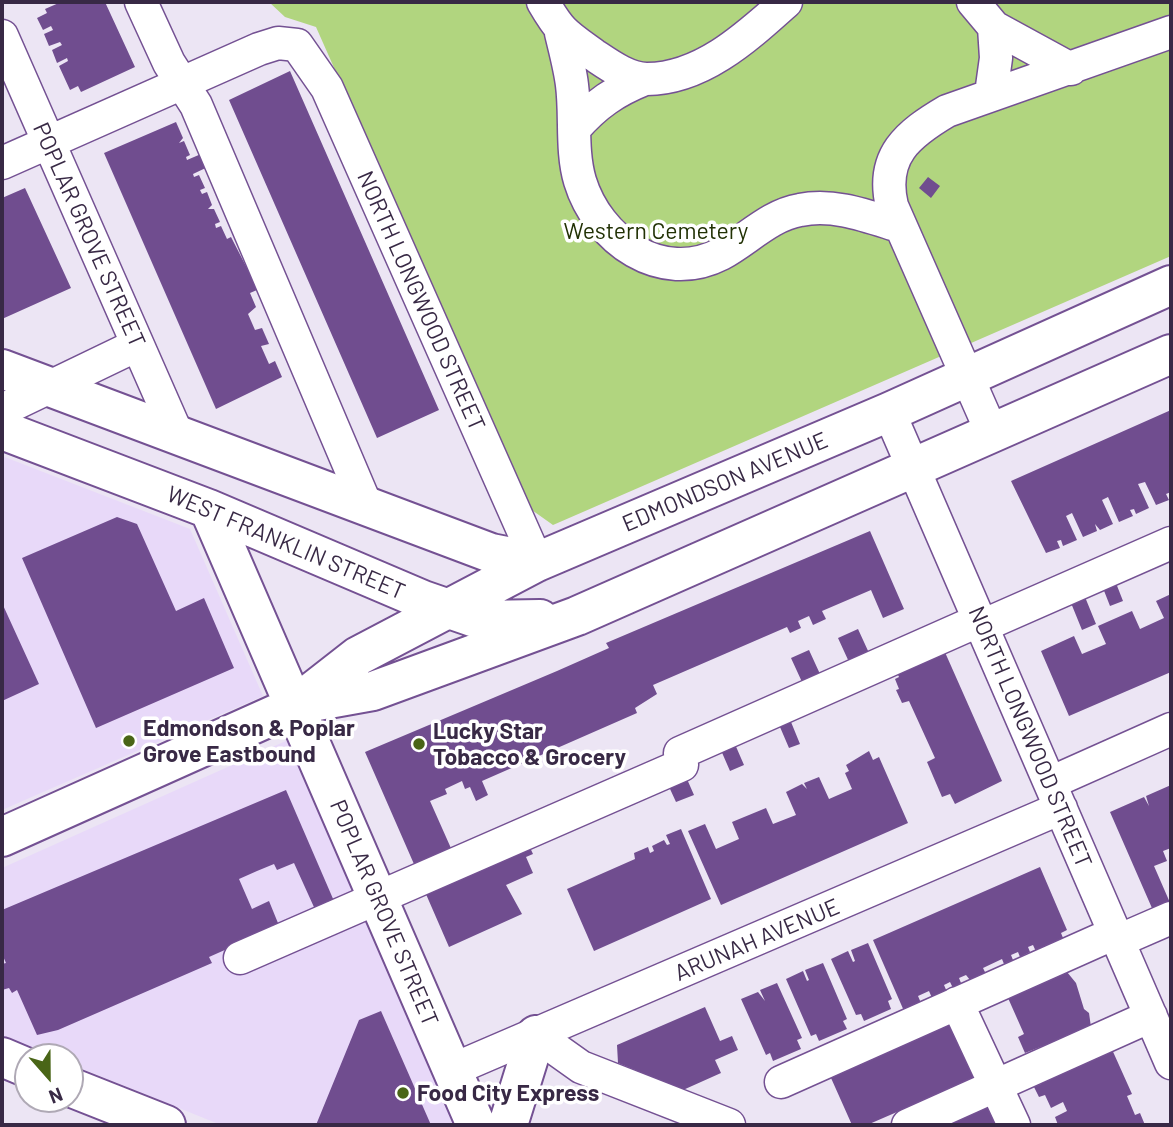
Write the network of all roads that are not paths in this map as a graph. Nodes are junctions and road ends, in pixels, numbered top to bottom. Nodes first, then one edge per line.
1 (141, 2) edge
2 (543, 2) edge
3 (786, 2) edge
4 (973, 2) edge
5 (994, 27) junction
6 (561, 33) junction
7 (1171, 33) edge
8 (2, 36) edge
9 (1071, 69) junction
10 (645, 79) junction
11 (183, 83) junction
12 (991, 94) junction
13 (575, 128) junction
14 (48, 142) junction
15 (2, 163) edge
16 (899, 226) junction
17 (1171, 285) edge
18 (137, 345) junction
19 (1171, 354) edge
20 (2, 369) edge
21 (967, 376) junction
22 (49, 388) junction
23 (2, 410) edge
24 (889, 412) junction
25 (2, 430) edge
26 (992, 433) junction
27 (177, 435) junction
28 (913, 468) junction
29 (366, 505) junction
30 (209, 509) junction
31 (1171, 543) edge
32 (537, 562) junction
33 (449, 608) junction
34 (577, 616) junction
35 (981, 623) junction
36 (293, 705) junction
37 (1171, 729) edge
38 (1055, 796) junction
39 (2, 837) edge
40 (377, 898) junction
41 (1171, 918) edge
42 (1117, 937) junction
43 (240, 958) dead end
44 (957, 1003) junction
45 (1151, 1016) junction
46 (536, 1035) junction
47 (1171, 1063) edge
48 (452, 1070) junction
49 (781, 1082) dead end
50 (996, 1086) junction
51 (84, 1093) edge
52 (166, 1125) edge
53 (476, 1125) edge
54 (508, 1125) edge
55 (729, 1125) edge
56 (908, 1125) edge
57 (1014, 1125) edge

1 - 11 street
2 - 6 street
3 - 10 street
4 - 5 street
5 - 9 street
5 - 12 street
6 - 10 street
6 - 13 street
7 - 9 street
8 - 14 street, POPLAR GROVE STREET
9 - 12 street
10 - 13 street
11 - 14 street
11 - 29 street
11 - 32 street, NORTH LONGWOOD STREET
12 - 16 street
13 - 16 street
14 - 15 street
14 - 18 street, POPLAR GROVE STREET
16 - 21 street
17 - 21 main road, EDMONDSON AVENUE
18 - 22 street
18 - 27 street, POPLAR GROVE STREET
19 - 26 main road, EDMONDSON AVENUE
20 - 22 main road
21 - 24 main road, EDMONDSON AVENUE
21 - 26 street
22 - 23 street
22 - 27 main road
24 - 28 street, NORTH LONGWOOD STREET
24 - 32 main road, EDMONDSON AVENUE
25 - 30 main road, WEST FRANKLIN STREET
26 - 28 main road, EDMONDSON AVENUE
27 - 29 main road
28 - 34 main road, EDMONDSON AVENUE
28 - 35 street, NORTH LONGWOOD STREET
29 - 32 main road
30 - 33 main road, WEST FRANKLIN STREET
30 - 36 main road, POPLAR GROVE STREET
31 - 35 street
32 - 33 main road, EDMONDSON AVENUE
33 - 34 main road, WEST FRANKLIN STREET
33 - 36 main road, EDMONDSON AVENUE
34 - 36 main road, EDMONDSON AVENUE
35 - 38 street, NORTH LONGWOOD STREET
35 - 40 street
36 - 39 main road, EDMONDSON AVENUE
36 - 40 main road, POPLAR GROVE STREET
37 - 38 street, ARUNAH AVENUE
38 - 42 street, NORTH LONGWOOD STREET
38 - 46 street, ARUNAH AVENUE
40 - 43 street
40 - 48 main road, POPLAR GROVE STREET
41 - 42 street
42 - 44 street
42 - 45 street, NORTH LONGWOOD STREET
44 - 49 street
44 - 50 street
45 - 47 street, NORTH LONGWOOD STREET
45 - 50 street
46 - 48 street, ARUNAH AVENUE
46 - 54 main road
46 - 55 street
48 - 53 main road, POPLAR GROVE STREET
50 - 56 street
50 - 57 street
51 - 52 main road

